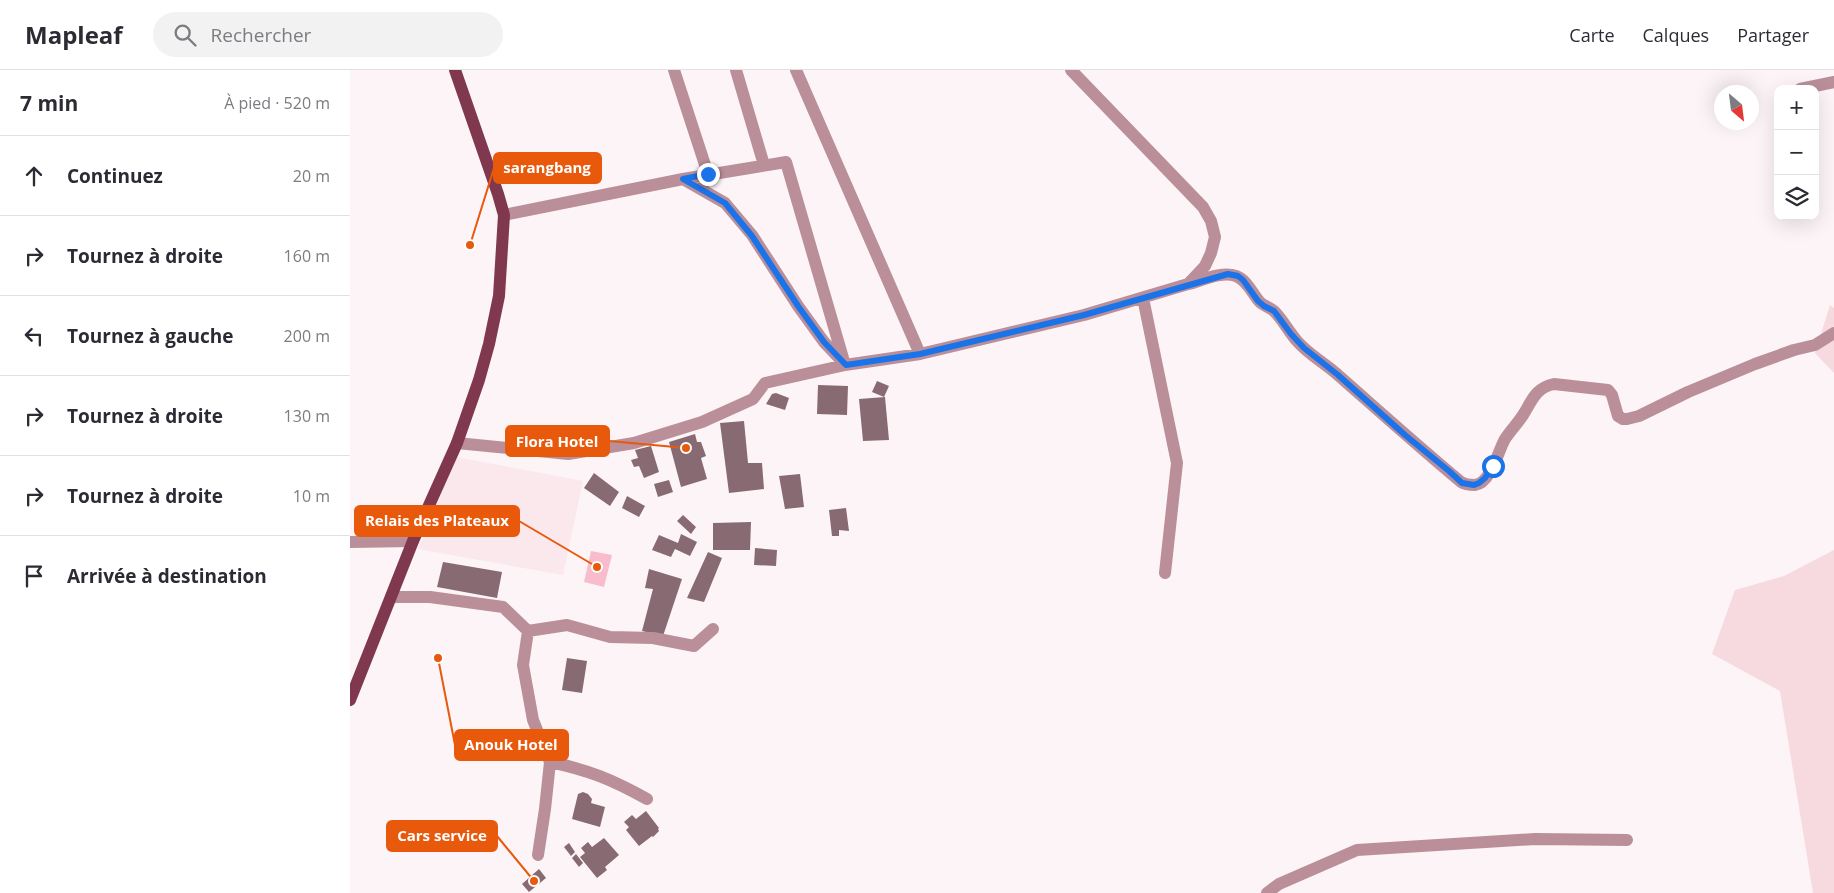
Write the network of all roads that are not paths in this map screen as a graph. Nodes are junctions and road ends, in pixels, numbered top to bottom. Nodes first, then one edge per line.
1 (456, 70) edge
2 (674, 70) edge
3 (736, 70) edge
4 (796, 70) edge
5 (1071, 70) edge
6 (1834, 82) edge
7 (1819, 85) edge
8 (764, 165) junction
9 (708, 174) junction
10 (683, 179) junction
11 (504, 215) junction
12 (1188, 284) junction
13 (1143, 298) junction
14 (1834, 333) edge
15 (920, 354) junction
16 (846, 365) junction
17 (457, 443) junction
18 (413, 541) junction
19 (350, 542) edge
20 (1165, 573) dead end
21 (391, 597) junction
22 (713, 629) dead end
23 (528, 631) junction
24 (350, 700) edge
25 (550, 762) junction
26 (647, 799) dead end
27 (1627, 840) dead end
28 (538, 855) dead end
29 (1267, 893) edge

1 - 11 main road
2 - 9 street
3 - 8 street
4 - 15 street
5 - 12 street
6 - 7 street
8 - 9 street
8 - 16 street
9 - 10 street
10 - 11 street
10 - 16 street
11 - 17 main road
12 - 13 street
12 - 14 street
13 - 15 street
13 - 20 street
15 - 16 street
16 - 17 street
17 - 18 main road
18 - 19 street
18 - 21 main road
21 - 23 street
21 - 24 main road
22 - 23 street
23 - 25 street
25 - 26 street
25 - 28 street
27 - 29 street

